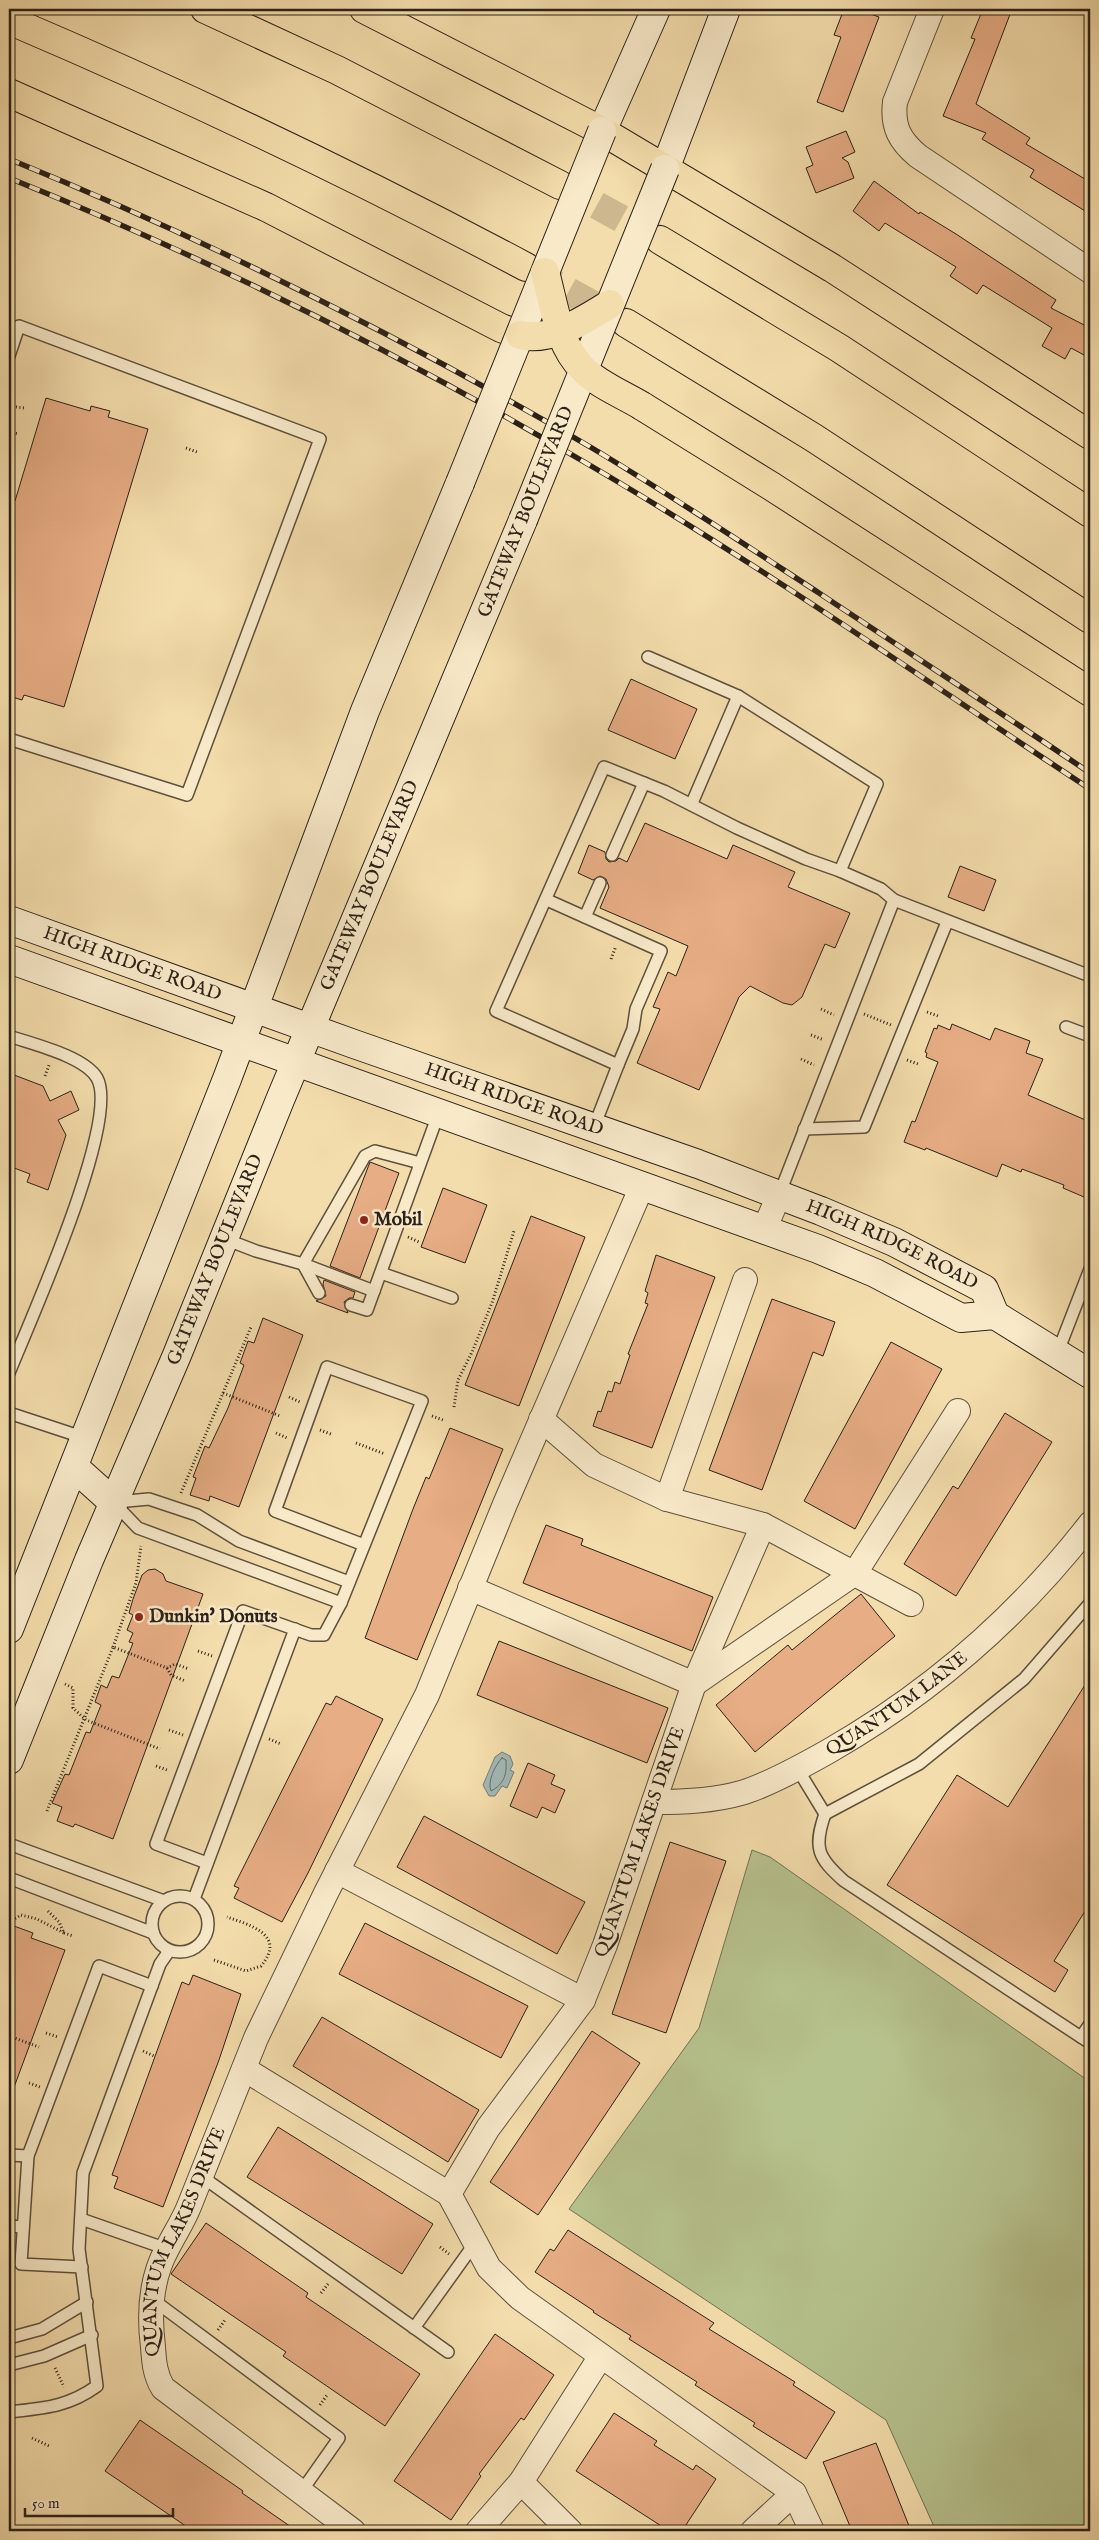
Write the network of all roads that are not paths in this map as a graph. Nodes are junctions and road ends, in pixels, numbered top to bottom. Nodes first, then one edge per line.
1 (205, 9) edge
2 (364, 9) edge
3 (656, 9) edge
4 (726, 9) edge
5 (932, 9) edge
6 (9, 20) edge
7 (9, 92) edge
8 (602, 131) junction
9 (664, 169) junction
10 (560, 185) tunnel mouth
11 (660, 240) tunnel mouth
12 (536, 270) junction
13 (1090, 271) edge
14 (618, 314) junction
15 (561, 330) junction
16 (510, 331) junction
17 (9, 356) edge
18 (584, 370) junction
19 (1090, 435) edge
20 (1090, 513) edge
21 (1090, 619) edge
22 (648, 657) dead end
23 (1090, 692) edge
24 (738, 696) junction
25 (9, 739) edge
26 (644, 783) junction
27 (692, 803) junction
28 (612, 855) dead end
29 (840, 871) junction
30 (600, 883) dead end
31 (546, 900) junction
32 (894, 900) junction
33 (585, 917) junction
34 (9, 920) edge
35 (946, 922) junction
36 (9, 959) edge
37 (1090, 976) edge
38 (254, 1008) junction
39 (1066, 1027) dead end
40 (311, 1029) junction
41 (9, 1036) edge
42 (1090, 1036) edge
43 (241, 1043) junction
44 (297, 1063) junction
45 (618, 1064) junction
46 (439, 1112) junction
47 (594, 1127) junction
48 (804, 1130) junction
49 (420, 1163) junction
50 (642, 1186) junction
51 (779, 1195) junction
52 (764, 1230) junction
53 (225, 1239) junction
54 (303, 1264) junction
55 (1090, 1269) edge
56 (381, 1273) junction
57 (744, 1280) dead end
58 (374, 1291) junction
59 (319, 1293) dead end
60 (452, 1298) dead end
61 (351, 1305) dead end
62 (995, 1315) junction
63 (1057, 1354) junction
64 (9, 1373) edge
65 (1090, 1374) edge
66 (958, 1410) dead end
67 (9, 1413) edge
68 (542, 1419) junction
69 (85, 1438) junction
70 (74, 1467) junction
71 (667, 1500) junction
72 (114, 1502) junction
73 (1090, 1524) edge
74 (763, 1526) junction
75 (364, 1545) junction
76 (855, 1573) junction
77 (349, 1582) junction
78 (470, 1588) junction
79 (341, 1603) junction
80 (1090, 1603) edge
81 (911, 1604) dead end
82 (9, 1629) edge
83 (295, 1630) junction
84 (694, 1684) junction
85 (9, 1760) edge
86 (797, 1768) junction
87 (654, 1802) junction
88 (825, 1814) junction
89 (9, 1844) edge
90 (207, 1863) junction
91 (337, 1871) junction
92 (9, 1878) edge
93 (194, 1899) junction
94 (164, 1901) junction
95 (153, 1933) junction
96 (169, 1951) junction
97 (152, 1986) junction
98 (584, 2000) junction
99 (1090, 2024) edge
100 (1085, 2040) edge
101 (244, 2069) junction
102 (9, 2155) edge
103 (28, 2156) junction
104 (201, 2176) junction
105 (449, 2194) junction
106 (81, 2219) junction
107 (9, 2226) edge
108 (23, 2227) junction
109 (475, 2243) junction
110 (167, 2249) junction
111 (82, 2267) junction
112 (152, 2299) junction
113 (87, 2302) junction
114 (414, 2328) junction
115 (92, 2335) junction
116 (9, 2338) edge
117 (448, 2352) dead end
118 (601, 2356) junction
119 (9, 2365) edge
120 (9, 2418) edge
121 (521, 2482) junction
122 (301, 2492) junction
123 (794, 2492) junction
124 (354, 2531) edge
125 (478, 2531) edge
126 (570, 2531) edge
127 (753, 2531) edge
128 (812, 2531) edge

1 - 10 highway
2 - 8 highway
3 - 8 main road
4 - 9 main road, GATEWAY BOULEVARD
5 - 13 street
6 - 12 highway
7 - 16 highway
8 - 9 highway
8 - 12 main road, bridge
9 - 14 main road, GATEWAY BOULEVARD, bridge
9 - 19 highway
11 - 20 highway
12 - 15 highway, bridge
12 - 16 main road, bridge
14 - 15 highway, bridge
14 - 18 main road, GATEWAY BOULEVARD, bridge
14 - 21 highway
15 - 16 highway, bridge
15 - 18 highway, bridge
16 - 38 main road, bridge
17 - 25 lane
18 - 23 highway, bridge
18 - 40 main road, GATEWAY BOULEVARD, bridge
22 - 24 lane
24 - 27 lane
24 - 29 lane
26 - 27 lane
26 - 28 lane
26 - 31 lane
27 - 29 lane
29 - 32 lane
30 - 33 lane
31 - 33 lane
31 - 45 lane
32 - 35 lane
32 - 48 lane
33 - 45 lane
34 - 38 main road, HIGH RIDGE ROAD
35 - 37 lane
35 - 48 lane
36 - 43 main road, HIGH RIDGE ROAD
38 - 40 main road, HIGH RIDGE ROAD
38 - 43 main road
39 - 42 lane
40 - 44 main road, GATEWAY BOULEVARD
40 - 47 main road, HIGH RIDGE ROAD
41 - 64 lane
43 - 44 main road, HIGH RIDGE ROAD
43 - 69 main road
44 - 46 main road, HIGH RIDGE ROAD
44 - 53 main road, GATEWAY BOULEVARD
45 - 47 lane
46 - 49 lane
46 - 50 main road, HIGH RIDGE ROAD
47 - 51 main road, HIGH RIDGE ROAD
48 - 51 lane
49 - 54 lane
49 - 56 lane
50 - 52 main road, HIGH RIDGE ROAD
50 - 68 street, QUANTUM LAKES DRIVE
51 - 52 street
51 - 62 main road, HIGH RIDGE ROAD
52 - 62 main road, HIGH RIDGE ROAD
53 - 54 lane
53 - 72 main road, GATEWAY BOULEVARD
54 - 58 lane
54 - 59 lane
55 - 63 lane
56 - 58 lane
56 - 60 lane
57 - 71 street
58 - 61 lane
62 - 63 main road
63 - 65 main road
66 - 76 street
67 - 69 lane
68 - 71 street
68 - 78 street, QUANTUM LAKES DRIVE
69 - 70 main road
70 - 72 main road
70 - 82 main road
71 - 74 street
72 - 77 lane
72 - 79 lane
72 - 85 main road, GATEWAY BOULEVARD
73 - 86 street, QUANTUM LANE
74 - 76 street
74 - 84 street, QUANTUM LAKES DRIVE
75 - 75 lane
75 - 77 lane
76 - 81 street
76 - 84 street
77 - 79 lane
78 - 84 street
78 - 91 street, QUANTUM LAKES DRIVE
79 - 83 lane
80 - 88 lane
83 - 90 lane
83 - 90 lane
84 - 87 street, QUANTUM LAKES DRIVE
86 - 87 street, QUANTUM LANE
86 - 88 lane
87 - 98 street, QUANTUM LAKES DRIVE
88 - 100 lane
89 - 94 lane
90 - 93 lane
91 - 98 street
91 - 101 street, QUANTUM LAKES DRIVE
92 - 95 lane
93 - 94 lane
93 - 96 lane
94 - 95 lane
95 - 96 lane
96 - 97 lane
97 - 103 lane
97 - 106 lane
98 - 105 street, QUANTUM LAKES DRIVE
99 - 100 lane
101 - 104 street, QUANTUM LAKES DRIVE
101 - 105 street
102 - 103 lane
103 - 108 lane
104 - 110 street, QUANTUM LAKES DRIVE
104 - 114 lane
105 - 109 street
106 - 110 lane
106 - 111 lane
107 - 108 lane
108 - 111 lane
109 - 114 lane
109 - 118 street
110 - 112 street, QUANTUM LAKES DRIVE
111 - 113 lane
112 - 122 street, QUANTUM LAKES DRIVE
112 - 122 lane
113 - 115 lane
113 - 116 lane
114 - 117 lane
115 - 119 lane
115 - 120 lane
118 - 121 street
118 - 123 street
121 - 125 street
121 - 126 street
122 - 124 street, QUANTUM LAKES DRIVE
123 - 127 street
123 - 128 street

